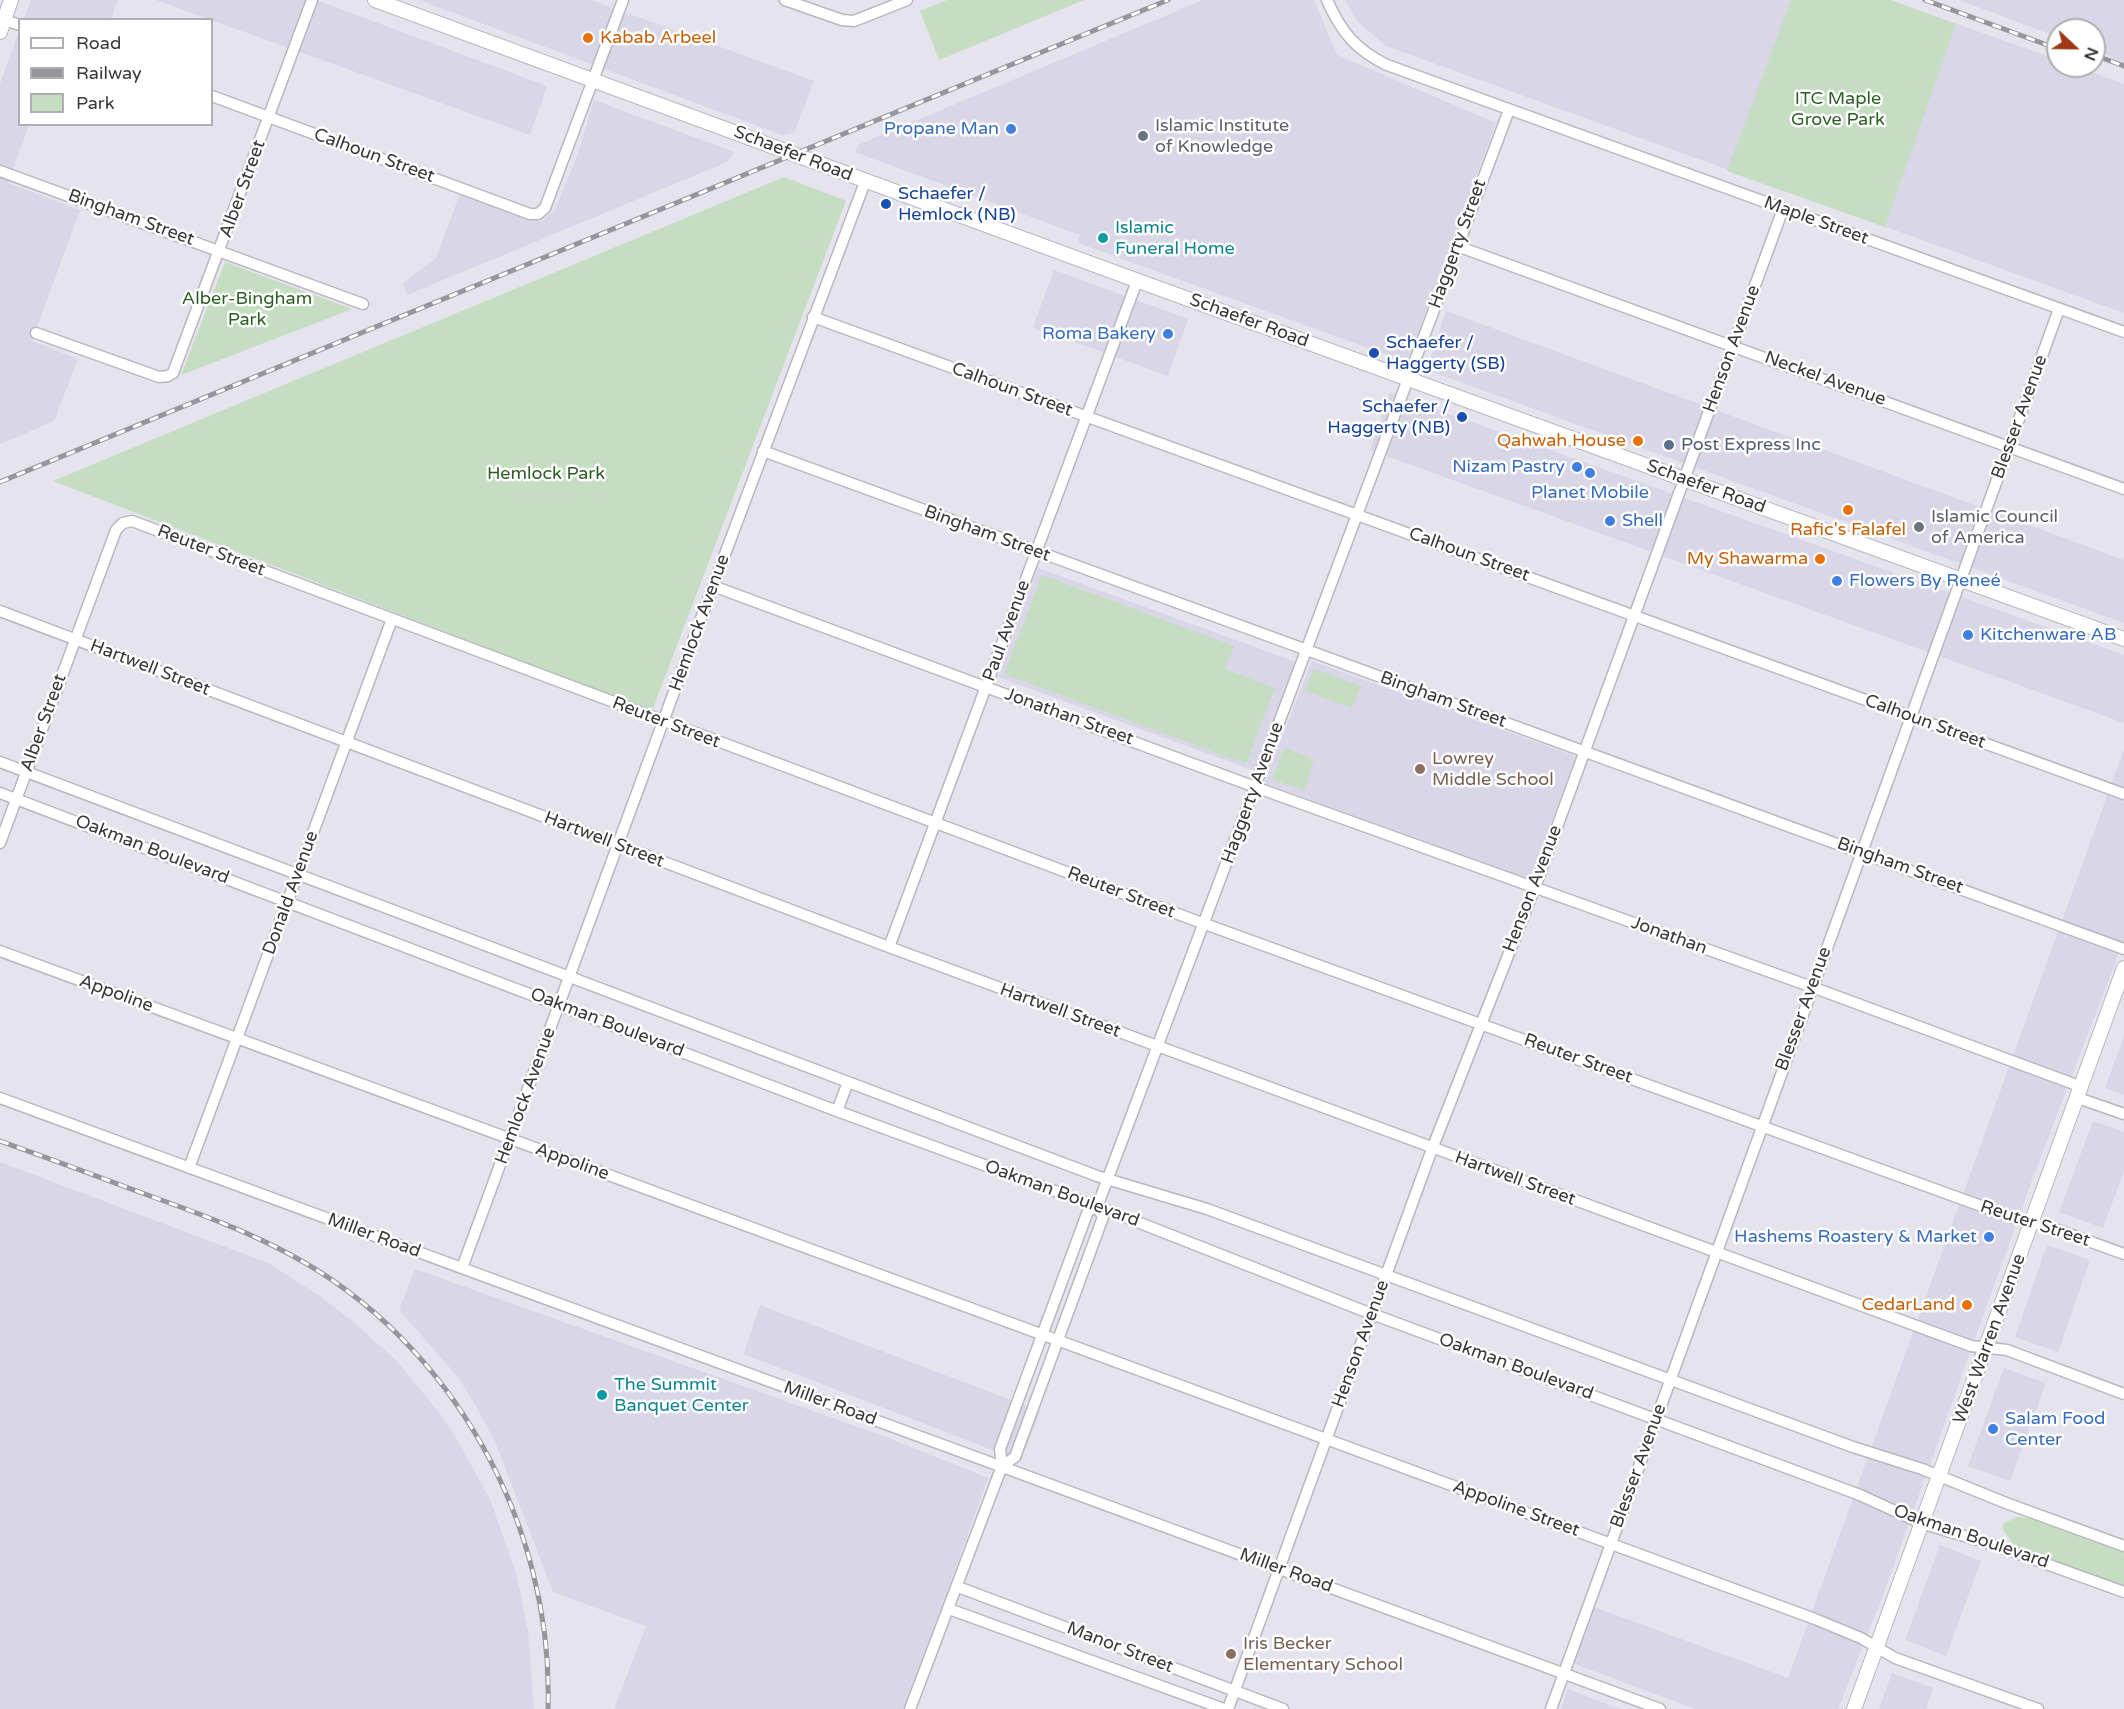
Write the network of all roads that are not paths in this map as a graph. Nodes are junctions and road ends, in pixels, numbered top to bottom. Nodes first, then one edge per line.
1 (11, 0) edge
2 (312, 0) edge
3 (375, 0) edge
4 (623, 0) edge
5 (786, 0) edge
6 (907, 0) edge
7 (1327, 0) edge
8 (18, 25) edge
9 (2, 26) edge
10 (592, 79) junction
11 (213, 96) edge
12 (1509, 110) junction
13 (269, 117) junction
14 (0, 171) edge
15 (865, 182) junction
16 (1784, 209) junction
17 (1457, 246) junction
18 (220, 251) junction
19 (1137, 281) junction
20 (363, 304) dead end
21 (2059, 309) junction
22 (813, 317) junction
23 (2124, 332) edge
24 (36, 333) dead end
25 (1733, 346) junction
26 (1408, 379) junction
27 (1087, 417) junction
28 (2009, 447) junction
29 (763, 451) junction
30 (1683, 479) junction
31 (2124, 489) edge
32 (1357, 515) junction
33 (123, 523) joint
34 (1036, 552) junction
35 (1960, 580) junction
36 (712, 586) junction
37 (0, 611) edge
38 (1634, 616) junction
39 (392, 619) junction
40 (2124, 639) edge
41 (75, 640) junction
42 (1306, 650) junction
43 (986, 687) junction
44 (1911, 717) junction
45 (664, 722) junction
46 (347, 742) junction
47 (1585, 751) junction
48 (0, 762) edge
49 (26, 772) junction
50 (1255, 787) junction
51 (0, 793) edge
52 (2124, 794) edge
53 (16, 799) junction
54 (935, 823) junction
55 (0, 843) edge
56 (618, 846) junction
57 (1861, 852) junction
58 (298, 875) junction
59 (1535, 887) junction
60 (288, 902) junction
61 (1204, 924) junction
62 (889, 947) junction
63 (2124, 949) edge
64 (0, 951) edge
65 (2124, 968) edge
66 (570, 978) junction
67 (1812, 987) junction
68 (560, 1005) junction
69 (1480, 1023) junction
70 (237, 1038) junction
71 (1158, 1047) junction
72 (848, 1082) junction
73 (2080, 1092) junction
74 (0, 1098) edge
75 (837, 1111) junction
76 (2124, 1114) edge
77 (1761, 1126) junction
78 (510, 1139) junction
79 (1432, 1149) junction
80 (189, 1168) junction
81 (1107, 1179) junction
82 (1097, 1207) junction
83 (2033, 1222) junction
84 (1716, 1253) junction
85 (2124, 1254) edge
86 (462, 1268) junction
87 (1065, 1274) junction
88 (1386, 1275) junction
89 (1080, 1280) junction
90 (1372, 1314) junction
91 (1042, 1335) junction
92 (1058, 1341) junction
93 (1987, 1347) junction
94 (1670, 1379) junction
95 (2124, 1394) edge
96 (1016, 1405) junction
97 (1031, 1411) junction
98 (1656, 1419) junction
99 (1326, 1439) junction
100 (1002, 1466) junction
101 (1939, 1475) junction
102 (1921, 1523) junction
103 (1610, 1544) junction
104 (2124, 1546) edge
105 (1279, 1569) junction
106 (958, 1587) junction
107 (2124, 1592) edge
108 (949, 1609) junction
109 (1877, 1647) junction
110 (1563, 1673) junction
111 (1234, 1691) junction
112 (910, 1709) edge
113 (1226, 1709) edge
114 (1283, 1709) edge
115 (1551, 1709) edge
116 (1660, 1709) edge
117 (1854, 1709) edge
118 (2038, 1709) edge

1 - 9 main road
2 - 13 street, Alber Street
3 - 10 main road, Schaefer Road
4 - 10 street
5 - 6 street
7 - 12 street, Maple Street
8 - 9 street
10 - 13 street, Calhoun Street
10 - 15 main road, Schaefer Road
11 - 13 street, Calhoun Street
12 - 16 street, Maple Street
12 - 17 street, Haggerty Street
13 - 18 street, Alber Street
14 - 18 street, Bingham Street
15 - 19 main road, Schaefer Road
15 - 22 street, Hemlock Avenue
16 - 21 street, Maple Street
16 - 25 street, Henson Avenue
17 - 25 street, Neckel Avenue
17 - 26 street, Haggerty Street
18 - 20 street, Bingham Street
18 - 24 street, Alber Street
19 - 26 main road, Schaefer Road
19 - 27 street, Paul Avenue
21 - 23 street, Maple Street
21 - 28 street, Blesser Avenue
22 - 27 street, Calhoun Street
22 - 29 street, Hemlock Avenue
25 - 28 street, Neckel Avenue
25 - 30 street, Henson Avenue
26 - 30 main road, Schaefer Road
26 - 32 street, Haggerty Avenue
27 - 32 street, Calhoun Street
27 - 34 street, Paul Avenue
28 - 31 street, Neckel Avenue
28 - 35 street, Blesser Avenue
29 - 34 street, Bingham Street
29 - 36 street, Hemlock Avenue
30 - 35 main road, Schaefer Road
30 - 38 street, Henson Avenue
32 - 38 street, Calhoun Street
32 - 42 street, Haggerty Avenue
33 - 39 street, Reuter Street
33 - 41 street, Alber Street
34 - 42 street, Bingham Street
34 - 43 street, Paul Avenue
35 - 40 main road, Schaefer Road
35 - 44 street, Blesser Avenue
36 - 43 street, Jonathan Street
36 - 45 street, Hemlock Avenue
37 - 41 street, Hartwell Street
38 - 44 street, Calhoun Street
38 - 47 street, Henson Avenue
39 - 45 street, Reuter Street
39 - 46 street, Donald Avenue
41 - 46 street, Hartwell Street
41 - 49 street, Alber Street
42 - 47 street, Bingham Street
42 - 50 street, Haggerty Avenue
43 - 50 street, Jonathan Street
43 - 54 street, Paul Avenue
44 - 52 street, Calhoun Street
44 - 57 street, Blesser Avenue
45 - 54 street, Reuter Street
45 - 56 street, Hemlock Avenue
46 - 56 street, Hartwell Street
46 - 58 street, Donald Avenue
47 - 57 street, Bingham Street
47 - 59 street, Henson Avenue
48 - 49 street, Oakman Boulevard
49 - 53 street, Alber Street
49 - 58 street, Oakman Boulevard
50 - 59 street, Jonathan
50 - 61 street, Haggerty Avenue
51 - 53 street, Oakman Boulevard
53 - 55 street, Alber Street
53 - 60 street, Oakman Boulevard
54 - 61 street, Reuter Street
54 - 62 street, Paul Avenue
56 - 62 street, Hartwell Street
56 - 66 street, Hemlock Avenue
57 - 63 street, Bingham Street
57 - 67 street, Blesser Avenue
58 - 60 street, Donald Avenue
58 - 66 street, Oakman Boulevard
59 - 67 street, Jonathan
59 - 69 street, Henson Avenue
60 - 68 street, Oakman Boulevard
60 - 70 street, Donald Avenue
61 - 69 street, Reuter Street
61 - 71 street, Haggerty Avenue
62 - 71 street, Hartwell Street
64 - 70 street, Appoline
65 - 73 main road, West Warren Avenue
66 - 68 street, Hemlock Avenue
66 - 72 street, Oakman Boulevard
67 - 73 street, Jonathan
67 - 77 street, Blesser Avenue
68 - 75 street, Oakman Boulevard
68 - 78 street, Hemlock Avenue
69 - 77 street, Reuter Street
69 - 79 street, Henson Avenue
70 - 78 street, Appoline
70 - 80 street, Donald Avenue
71 - 79 street, Hartwell Street
71 - 81 street, Haggerty Avenue
72 - 75 street
72 - 81 street, Oakman Boulevard
73 - 76 street, Jonathan
73 - 83 main road, West Warren Avenue
74 - 80 street, Miller Road
75 - 82 street, Oakman Boulevard
77 - 83 street, Reuter Street
77 - 84 street, Blesser Avenue
78 - 86 street, Hemlock Avenue
78 - 91 street, Appoline
79 - 84 street, Hartwell Street
79 - 88 street, Henson Avenue
80 - 86 street, Miller Road
81 - 82 street, Haggerty Avenue
81 - 88 street, Oakman Boulevard
82 - 87 street, Haggerty Avenue
82 - 89 street, Haggerty Avenue
82 - 90 street, Oakman Boulevard
83 - 85 street, Reuter Street
83 - 93 main road, West Warren Avenue
84 - 93 street, Hartwell Street
84 - 94 street, Blesser Avenue
86 - 100 street, Miller Road
87 - 89 street
87 - 91 street, Haggerty Avenue
88 - 90 street, Henson Avenue
88 - 94 street, Oakman Boulevard
89 - 92 street, Haggerty Avenue
90 - 98 street, Oakman Boulevard
90 - 99 street, Henson Avenue
91 - 92 street, Appoline
91 - 96 street, Haggerty Avenue
92 - 97 street, Haggerty Avenue
92 - 99 street, Appoline Street
93 - 95 street, Hartwell Street
93 - 101 main road, West Warren Avenue
94 - 98 street, Blesser Avenue
94 - 101 street, Oakman Boulevard
96 - 97 street
96 - 100 street, Haggerty Avenue
97 - 100 street, Haggerty Avenue
98 - 102 street, Oakman Boulevard
98 - 103 street, Blesser Avenue
99 - 103 street, Appoline Street
99 - 105 street, Henson Avenue
100 - 105 street, Miller Road
100 - 106 street, Haggerty Avenue
101 - 102 main road, West Warren Avenue
101 - 104 street, Oakman Boulevard
102 - 107 street, Oakman Boulevard
102 - 109 main road, West Warren Avenue
103 - 109 street, Appoline Street
103 - 110 street, Blesser Avenue
105 - 110 street, Miller Road
105 - 111 street, Henson Avenue
106 - 108 street
106 - 111 street, Manor Street
108 - 112 street
108 - 113 street, Manor Street
109 - 117 main road, West Warren Avenue
109 - 118 street, Appoline Street
110 - 115 street, Blesser Avenue
110 - 116 street, Miller Road
111 - 113 street
111 - 114 street, Manor Street

